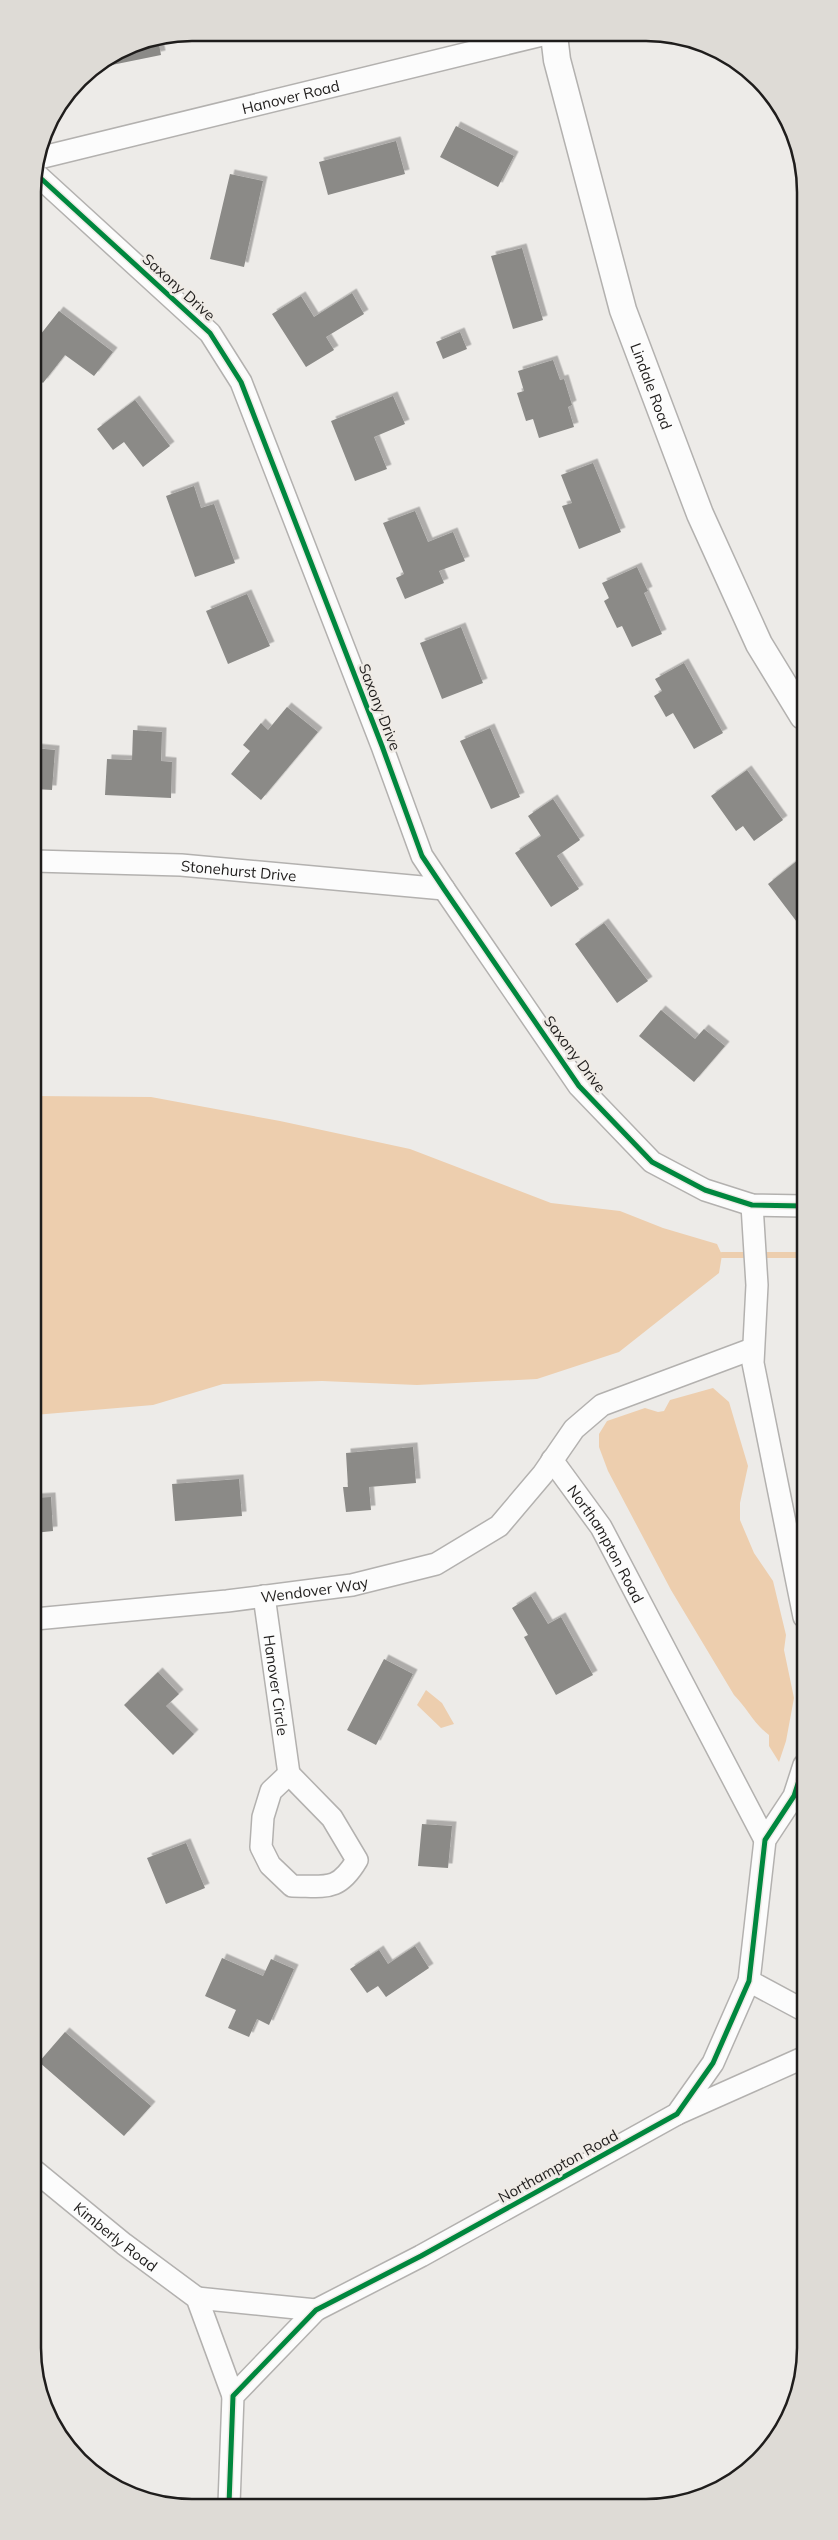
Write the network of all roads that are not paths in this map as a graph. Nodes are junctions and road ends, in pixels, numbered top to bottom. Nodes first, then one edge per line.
1 (516, 41) edge
2 (555, 41) edge
3 (45, 156) edge
4 (42, 180) edge
5 (797, 706) edge
6 (42, 861) edge
7 (444, 889) junction
8 (752, 1205) junction
9 (797, 1206) edge
10 (752, 1349) junction
11 (552, 1460) junction
12 (796, 1579) edge
13 (264, 1596) junction
14 (41, 1618) edge
15 (290, 1774) junction
16 (796, 1789) edge
17 (764, 1840) junction
18 (749, 1981) junction
19 (796, 2006) edge
20 (796, 2061) edge
21 (677, 2114) junction
22 (41, 2176) edge
23 (197, 2298) junction
24 (316, 2310) junction
25 (233, 2396) junction
26 (230, 2499) edge

1 - 3 street, Hanover Road
2 - 5 street, Lindale Road
4 - 7 street, Saxony Drive
6 - 7 street, Stonehurst Drive
7 - 8 street, Saxony Drive
8 - 9 street
8 - 10 street
10 - 11 street
10 - 12 street
11 - 13 street, Wendover Way
11 - 17 street, Northampton Road
13 - 14 street, Wendover Way
13 - 15 street, Hanover Circle
15 - 15 street
16 - 17 street, Northampton Road
17 - 18 street, Northampton Road
18 - 19 street
18 - 21 street, Northampton Road
20 - 21 street, Northampton Road
21 - 24 street, Northampton Road
22 - 23 street, Kimberly Road
23 - 24 street
23 - 25 street
24 - 25 street, Northampton Road
25 - 26 street

